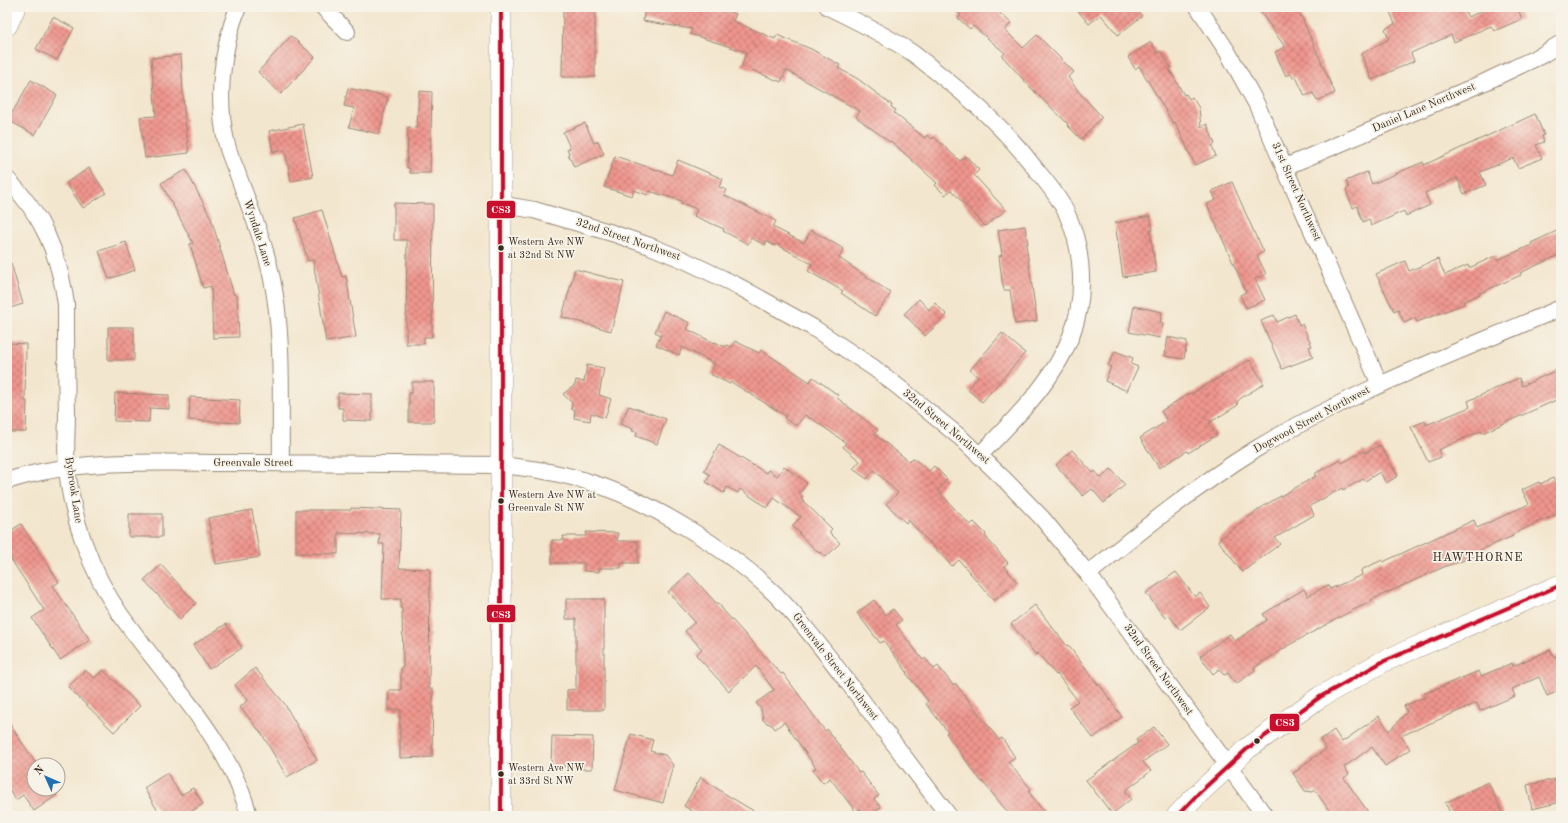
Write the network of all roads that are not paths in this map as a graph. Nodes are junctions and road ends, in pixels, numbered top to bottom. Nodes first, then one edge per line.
1 (15, 7) edge
2 (238, 7) edge
3 (323, 7) edge
4 (501, 7) edge
5 (828, 7) edge
6 (1198, 7) edge
7 (7, 25) edge
8 (347, 32) dead end
9 (1561, 43) edge
10 (1285, 167) junction
11 (7, 179) edge
12 (500, 204) junction
13 (1561, 308) edge
14 (1380, 385) junction
15 (980, 455) junction
16 (281, 463) junction
17 (500, 465) junction
18 (67, 467) junction
19 (7, 481) edge
20 (1088, 574) junction
21 (1561, 585) edge
22 (1228, 766) junction
23 (250, 816) edge
24 (501, 816) edge
25 (949, 816) edge
26 (1177, 816) edge
27 (1265, 816) edge

1 - 7 street
2 - 16 street, Wyndale Lane
3 - 8 street
4 - 12 street
5 - 15 street
6 - 10 street, 31st Street Northwest
9 - 10 street, Daniel Lane Northwest
10 - 14 street, 31st Street Northwest
11 - 18 street, Bybrook Lane
12 - 15 street, 32nd Street Northwest
12 - 17 street
13 - 14 street, Dogwood Street Northwest
14 - 20 street, Dogwood Street Northwest
15 - 20 street, 32nd Street Northwest
16 - 17 street, Greenvale Street
16 - 18 street, Greenvale Street
17 - 24 street
17 - 25 street, Greenvale Street Northwest
18 - 19 street, Greenvale Street
18 - 23 street, Bybrook Lane
20 - 22 street, 32nd Street Northwest
21 - 22 street
22 - 26 street
22 - 27 street, 32nd Street Northwest

